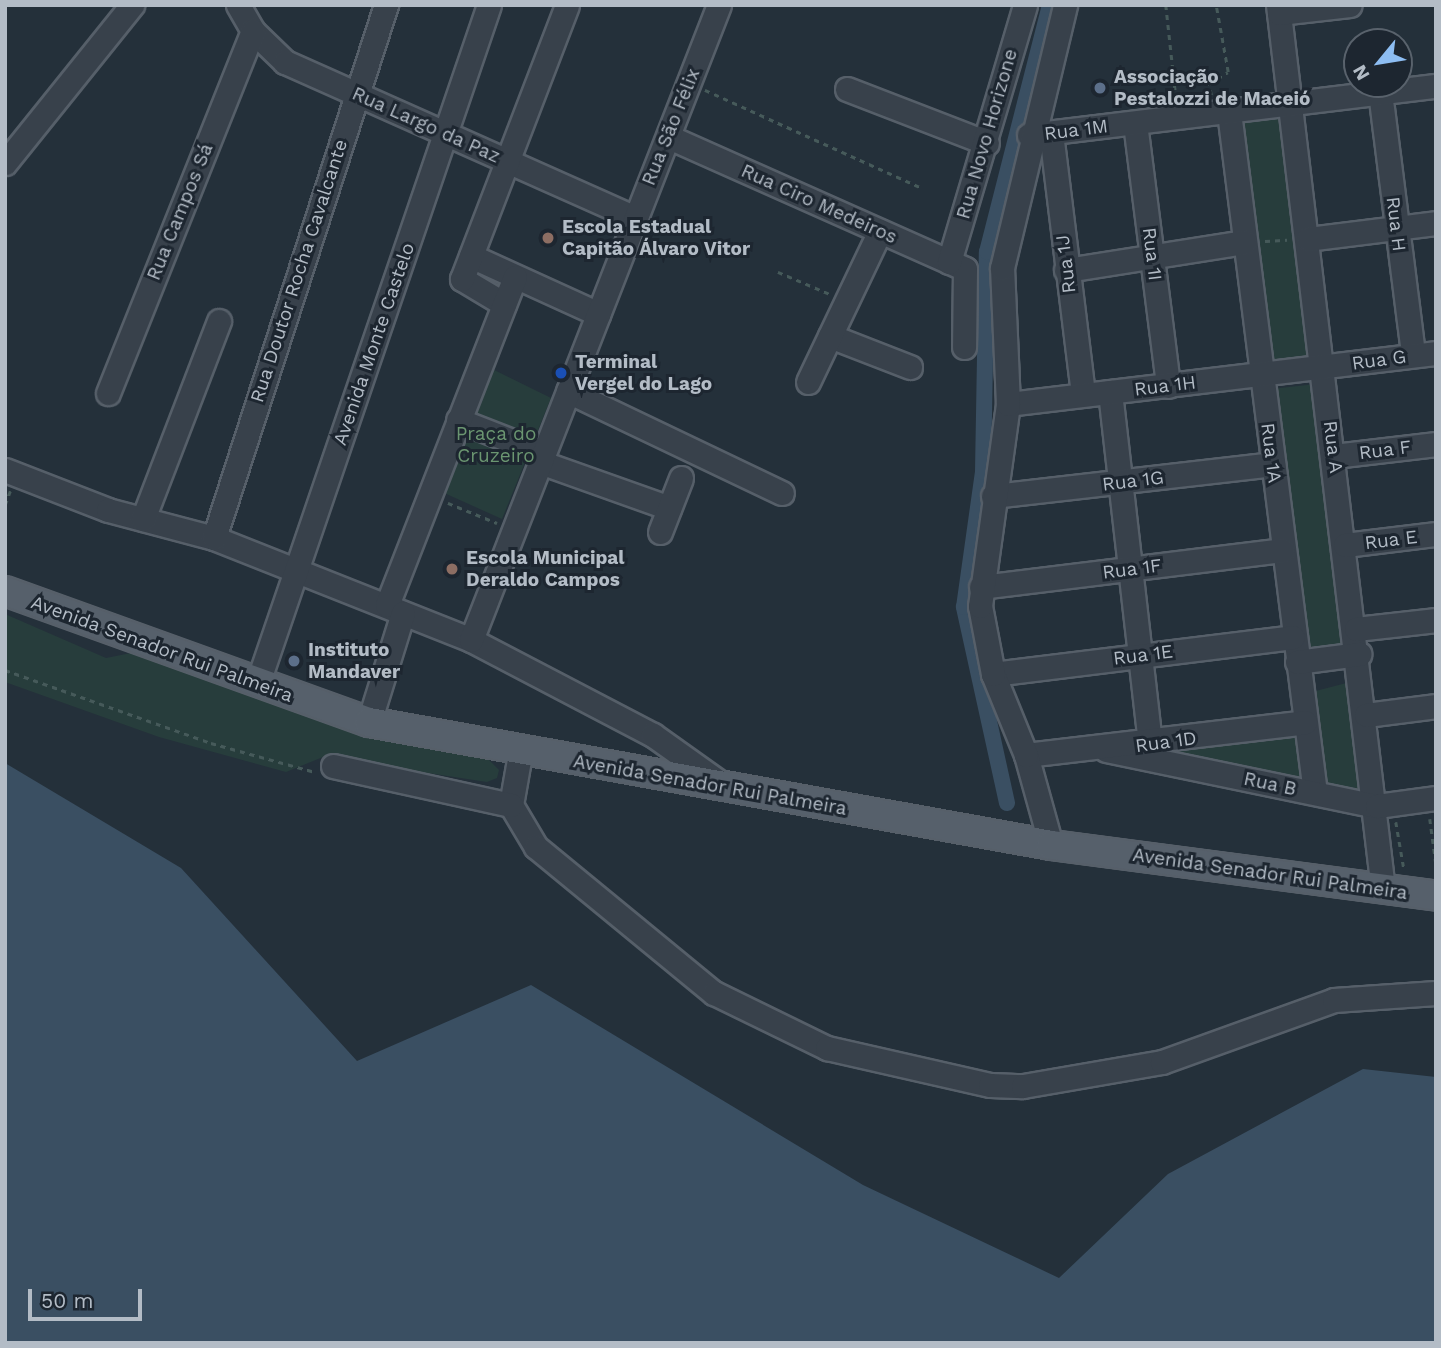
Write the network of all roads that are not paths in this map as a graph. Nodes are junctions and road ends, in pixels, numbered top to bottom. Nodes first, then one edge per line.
1 (116, 5) edge
2 (132, 5) edge
3 (238, 5) edge
4 (386, 5) edge
5 (489, 5) edge
6 (567, 5) edge
7 (719, 5) edge
8 (1025, 5) edge
9 (1065, 5) edge
10 (1350, 5) edge
11 (1279, 9) edge
12 (253, 31) junction
13 (1436, 86) edge
14 (1413, 88) edge
15 (847, 89) dead end
16 (356, 94) junction
17 (1343, 96) edge
18 (1381, 98) edge
19 (1289, 103) junction
20 (1221, 113) junction
21 (1135, 123) junction
22 (446, 133) junction
23 (1040, 134) junction
24 (668, 137) junction
25 (5, 140) edge
26 (987, 143) junction
27 (507, 161) junction
28 (5, 163) edge
29 (635, 218) junction
30 (1436, 223) edge
31 (1397, 228) junction
32 (880, 231) junction
33 (1308, 239) junction
34 (1245, 242) junction
35 (471, 256) junction
36 (1153, 257) junction
37 (1066, 270) junction
38 (515, 276) junction
39 (977, 276) junction
40 (504, 303) junction
41 (598, 314) junction
42 (219, 321) dead end
43 (830, 336) junction
44 (964, 348) dead end
45 (1424, 354) edge
46 (910, 367) dead end
47 (1323, 367) junction
48 (1261, 375) junction
49 (808, 383) dead end
50 (1168, 386) junction
51 (568, 391) junction
52 (1110, 392) junction
53 (108, 393) dead end
54 (1083, 394) junction
55 (1008, 404) junction
56 (458, 420) junction
57 (1436, 444) edge
58 (1334, 456) junction
59 (541, 457) junction
60 (1273, 464) junction
61 (5, 470) edge
62 (681, 478) dead end
63 (1119, 482) junction
64 (782, 493) dead end
65 (993, 496) junction
66 (669, 508) junction
67 (143, 519) junction
68 (660, 531) dead end
69 (1436, 534) edge
70 (214, 538) junction
71 (1345, 545) junction
72 (1283, 550) junction
73 (297, 570) junction
74 (1130, 570) junction
75 (981, 587) junction
76 (5, 591) edge
77 (395, 609) junction
78 (1436, 620) edge
79 (1356, 629) junction
80 (1293, 637) junction
81 (471, 640) junction
82 (1359, 654) junction
83 (1139, 656) junction
84 (1297, 663) junction
85 (993, 674) junction
86 (258, 682) junction
87 (1436, 706) edge
88 (1366, 715) junction
89 (369, 722) junction
90 (1305, 722) junction
91 (1150, 745) junction
92 (1106, 750) junction
93 (520, 754) junction
94 (1026, 755) junction
95 (329, 770) road end
96 (725, 786) junction
97 (1315, 793) junction
98 (511, 805) junction
99 (1377, 806) junction
100 (1433, 807) edge
101 (1051, 845) junction
102 (1393, 879) junction
103 (1436, 896) edge
104 (1436, 993) edge

1 - 25 street
2 - 28 street
3 - 12 street, Rua Largo da Paz
4 - 16 street, Rua Doutor Rocha Cavalcante
5 - 22 street, Avenida Monte Castelo
6 - 27 street
7 - 24 street, Rua São Félix
8 - 26 street, Rua Novo Horizone
9 - 23 street
10 - 11 street
11 - 19 street, Rua A
12 - 16 street, Rua Largo da Paz
12 - 53 street, Rua Campos Sá
13 - 14 street, Rua 1M
15 - 26 street
16 - 22 street, Rua Largo da Paz
16 - 70 street, Rua Doutor Rocha Cavalcante
17 - 19 street, Rua 1M
18 - 31 street, Rua H
19 - 20 street, Rua 1M
19 - 33 street, Rua A
20 - 21 street, Rua 1M
20 - 34 street, Rua 1A
21 - 23 street, Rua 1M
21 - 36 street, Rua 1I
22 - 27 street, Rua Largo da Paz
22 - 73 street, Avenida Monte Castelo
23 - 37 street, Rua 1J
23 - 39 street
24 - 29 street, Rua São Félix
24 - 32 street, Rua Ciro Medeiros
26 - 39 street, Rua Novo Horizone
27 - 29 street, Rua Largo da Paz
27 - 35 street
29 - 41 street, Rua São Félix
30 - 31 street
31 - 33 street
31 - 45 street, Rua H
32 - 39 street, Rua Ciro Medeiros
32 - 43 street
33 - 47 street, Rua A
34 - 36 street
34 - 48 street, Rua 1A
35 - 38 street
35 - 40 street
36 - 37 street
36 - 50 street, Rua 1I
37 - 54 street, Rua 1J
38 - 40 street
38 - 41 street
39 - 44 street, Rua Novo Horizone
39 - 55 street
40 - 56 street
41 - 51 street, Rua São Félix
42 - 67 street
43 - 46 street
43 - 49 street
45 - 47 street, Rua G
47 - 48 street, Rua 1H
47 - 58 street, Rua A
48 - 50 street, Rua 1H
48 - 60 street, Rua 1A
50 - 52 street, Rua 1H
51 - 59 street, Rua São Félix
51 - 64 street
52 - 54 street, Rua 1H
52 - 63 street
54 - 55 street, Rua 1H
55 - 65 street
56 - 59 street
56 - 77 street
57 - 58 street, Rua F
58 - 71 street, Rua A
59 - 66 street
59 - 81 street, Rua São Félix
60 - 63 street, Rua 1G
60 - 72 street, Rua 1A
61 - 67 street
62 - 66 street
63 - 65 street, Rua 1G
63 - 74 street
65 - 75 street
66 - 68 street
67 - 70 street
69 - 71 street, Rua E
70 - 73 street
71 - 79 street, Rua A
72 - 74 street, Rua 1F
72 - 80 street, Rua 1A
73 - 77 street
73 - 86 street, Avenida Monte Castelo
74 - 75 street, Rua 1F
74 - 83 street
75 - 85 street
76 - 86 main road, Avenida Senador Rui Palmeira
77 - 81 street
77 - 89 street
78 - 79 street
79 - 82 street, Rua A
80 - 83 street, Rua 1E
80 - 84 street, Rua 1A
81 - 96 street
82 - 84 street
82 - 88 street, Rua A
83 - 85 street, Rua 1E
83 - 91 street
84 - 90 street, Rua 1A
85 - 94 street
86 - 89 main road, Avenida Senador Rui Palmeira
87 - 88 street
88 - 99 street, Rua A
89 - 93 main road, Avenida Senador Rui Palmeira
90 - 91 street, Rua 1D
90 - 97 street, Rua 1A
91 - 92 street, Rua 1D
92 - 94 street, Rua 1D
92 - 97 street, Rua B
93 - 96 main road, Avenida Senador Rui Palmeira
93 - 98 street
94 - 101 street
95 - 98 street
96 - 101 main road, Avenida Senador Rui Palmeira
97 - 99 street, Rua B
98 - 104 street
99 - 100 street, Rua B
99 - 102 street, Rua A
101 - 102 main road, Avenida Senador Rui Palmeira
102 - 103 main road, Avenida Senador Rui Palmeira

